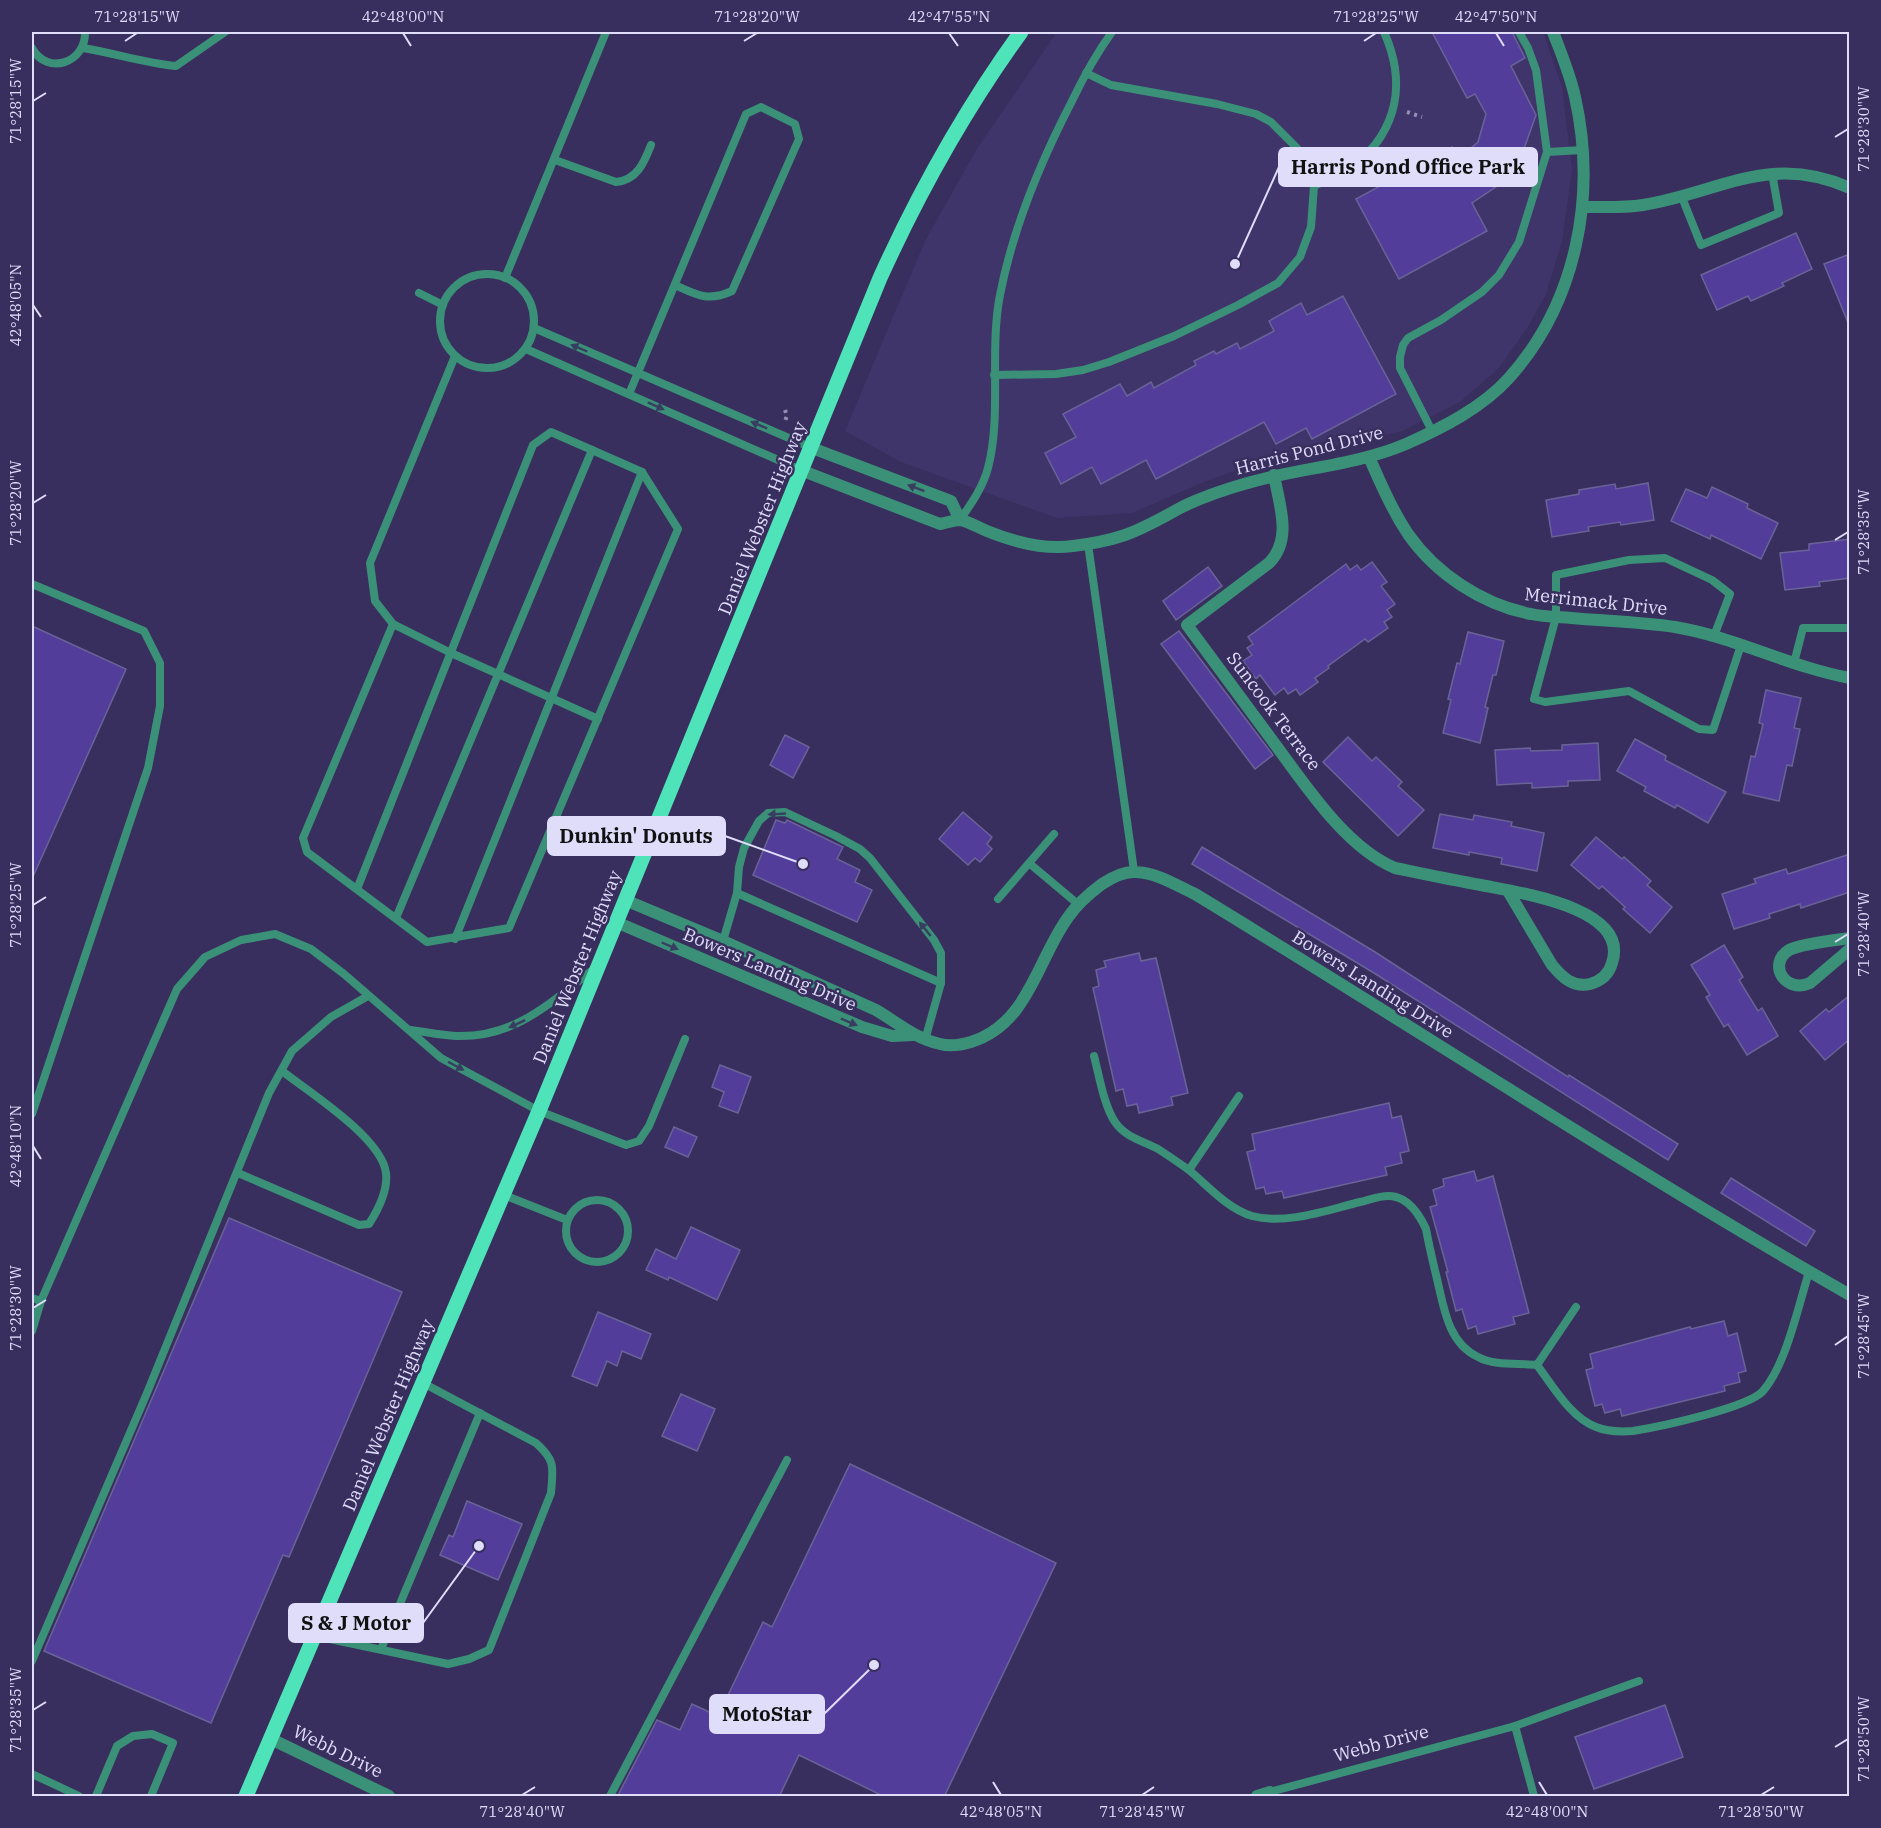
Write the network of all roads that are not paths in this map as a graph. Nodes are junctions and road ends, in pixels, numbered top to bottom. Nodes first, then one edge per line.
1 (85, 32) edge
2 (225, 32) edge
3 (606, 32) edge
4 (1021, 32) edge
5 (1112, 32) edge
6 (1384, 32) edge
7 (1519, 32) edge
8 (1553, 32) edge
9 (32, 48) edge
10 (83, 48) junction
11 (1086, 73) junction
12 (651, 145) dead end
13 (1583, 150) junction
14 (1547, 152) junction
15 (555, 160) junction
16 (1772, 173) junction
17 (1314, 186) junction
18 (1850, 188) edge
19 (1681, 195) junction
20 (1583, 207) junction
21 (505, 278) junction
22 (675, 285) junction
23 (419, 293) dead end
24 (443, 305) junction
25 (534, 328) junction
26 (526, 349) junction
27 (455, 356) junction
28 (638, 373) junction
29 (994, 375) junction
30 (629, 394) junction
31 (1432, 431) junction
32 (812, 448) junction
33 (592, 450) junction
34 (1369, 457) junction
35 (803, 471) junction
36 (642, 472) junction
37 (1274, 475) junction
38 (960, 520) junction
39 (1088, 544) junction
40 (32, 584) edge
41 (1556, 617) junction
42 (393, 624) junction
43 (1850, 628) edge
44 (1714, 636) junction
45 (1741, 645) junction
46 (451, 653) junction
47 (1794, 663) junction
48 (499, 674) junction
49 (1850, 678) edge
50 (551, 698) junction
51 (598, 719) junction
52 (1054, 834) dead end
53 (1029, 863) junction
54 (1134, 871) junction
55 (357, 889) junction
56 (1508, 891) junction
57 (737, 893) junction
58 (998, 899) dead end
59 (626, 900) junction
60 (1079, 905) junction
61 (396, 918) junction
62 (616, 922) junction
63 (1850, 938) edge
64 (455, 939) junction
65 (723, 941) junction
66 (1850, 949) edge
67 (598, 966) junction
68 (941, 983) junction
69 (368, 996) junction
70 (410, 1030) junction
71 (913, 1035) junction
72 (685, 1039) dead end
73 (925, 1040) junction
74 (1094, 1056) dead end
75 (282, 1071) junction
76 (1239, 1096) dead end
77 (539, 1111) junction
78 (32, 1114) edge
79 (1189, 1170) junction
80 (237, 1173) junction
81 (504, 1195) junction
82 (567, 1220) junction
83 (1809, 1272) junction
84 (1850, 1296) edge
85 (32, 1298) edge
86 (41, 1301) junction
87 (1576, 1307) dead end
88 (32, 1331) edge
89 (1537, 1365) junction
90 (423, 1383) junction
91 (480, 1413) junction
92 (787, 1460) dead end
93 (316, 1636) junction
94 (381, 1649) junction
95 (32, 1661) edge
96 (1639, 1680) dead end
97 (1515, 1726) junction
98 (271, 1739) junction
99 (32, 1774) edge
100 (1270, 1794) edge
101 (79, 1797) edge
102 (96, 1797) edge
103 (152, 1797) edge
104 (246, 1797) edge
105 (389, 1797) edge
106 (609, 1797) edge
107 (1257, 1797) edge
108 (1534, 1797) edge

1 - 10 lane
2 - 10 lane
3 - 15 lane
4 - 32 main road, Daniel Webster Highway
5 - 11 lane
6 - 17 lane
7 - 14 lane
8 - 13 street, Harris Pond Drive
9 - 10 lane
11 - 17 lane
11 - 29 lane
12 - 15 lane
13 - 14 lane
13 - 20 street, Harris Pond Drive
14 - 31 lane
15 - 21 lane
16 - 18 street
16 - 19 street
16 - 19 lane
17 - 29 lane
19 - 20 street
20 - 31 street, Harris Pond Drive
21 - 24 lane
21 - 25 lane
22 - 22 lane
22 - 28 lane
23 - 24 lane
24 - 27 lane
25 - 26 lane
28 -> 25 lane
26 - 27 lane
26 - 30 lane
27 - 42 lane
28 - 30 lane
32 -> 28 lane
29 - 38 lane
30 -> 35 lane
31 - 34 street, Harris Pond Drive
32 - 35 main road, Daniel Webster Highway
38 -> 32 street, Harris Pond Drive
33 - 36 lane
33 - 46 lane
33 - 48 lane
34 - 37 street, Harris Pond Drive
34 - 41 street, Merrimack Drive
35 - 38 street, Harris Pond Drive
35 - 59 main road, Daniel Webster Highway
36 - 50 lane
36 - 51 lane
37 - 39 street, Harris Pond Drive
37 - 56 street, Suncook Terrace
38 - 39 street, Harris Pond Drive
39 - 54 lane
40 - 78 lane
41 - 44 street, Merrimack Drive
41 - 44 lane
41 - 45 lane
42 - 46 lane
42 - 55 lane
43 - 47 lane
44 - 45 street, Merrimack Drive
45 - 47 street, Merrimack Drive
46 - 48 lane
46 - 55 lane
47 - 49 street, Merrimack Drive
48 - 50 lane
48 - 61 lane
50 - 51 lane
50 - 64 lane
51 - 64 lane
52 - 53 lane
53 - 58 lane
53 - 60 lane
54 - 60 street, Bowers Landing Drive
54 - 83 street, Bowers Landing Drive
55 - 61 lane
56 - 56 street, Suncook Terrace
57 - 65 lane
57 - 68 lane
68 -> 57 lane
59 - 62 main road, Daniel Webster Highway
59 - 65 street, Bowers Landing Drive
60 - 73 street, Bowers Landing Drive
61 - 64 lane
62 - 67 main road, Daniel Webster Highway
62 -> 71 street, Bowers Landing Drive
63 - 66 street
65 - 71 street, Bowers Landing Drive
67 -> 70 lane
67 - 77 main road, Daniel Webster Highway
68 - 73 lane
69 - 70 lane
69 - 75 lane
69 - 86 lane
70 -> 77 lane
71 - 73 street, Bowers Landing Drive
72 - 77 lane
74 - 79 lane
75 - 80 lane
75 - 80 lane
76 - 79 lane
77 - 81 main road, Daniel Webster Highway
79 - 89 lane
80 - 95 lane
81 - 82 lane
81 - 90 main road, Daniel Webster Highway
82 - 82 lane
83 - 84 street, Bowers Landing Drive
83 - 89 lane
85 - 86 lane
86 - 88 lane
87 - 89 lane
90 - 91 lane
90 - 93 main road, Daniel Webster Highway
91 - 94 lane
91 - 94 lane
92 - 106 lane
93 - 94 lane
93 - 98 main road, Daniel Webster Highway
96 - 97 lane, Webb Drive
97 - 100 lane, Webb Drive
97 - 108 lane
98 - 104 main road, Daniel Webster Highway
98 - 105 street, Webb Drive
99 - 101 lane
100 - 107 street, Webb Drive
102 - 103 lane

